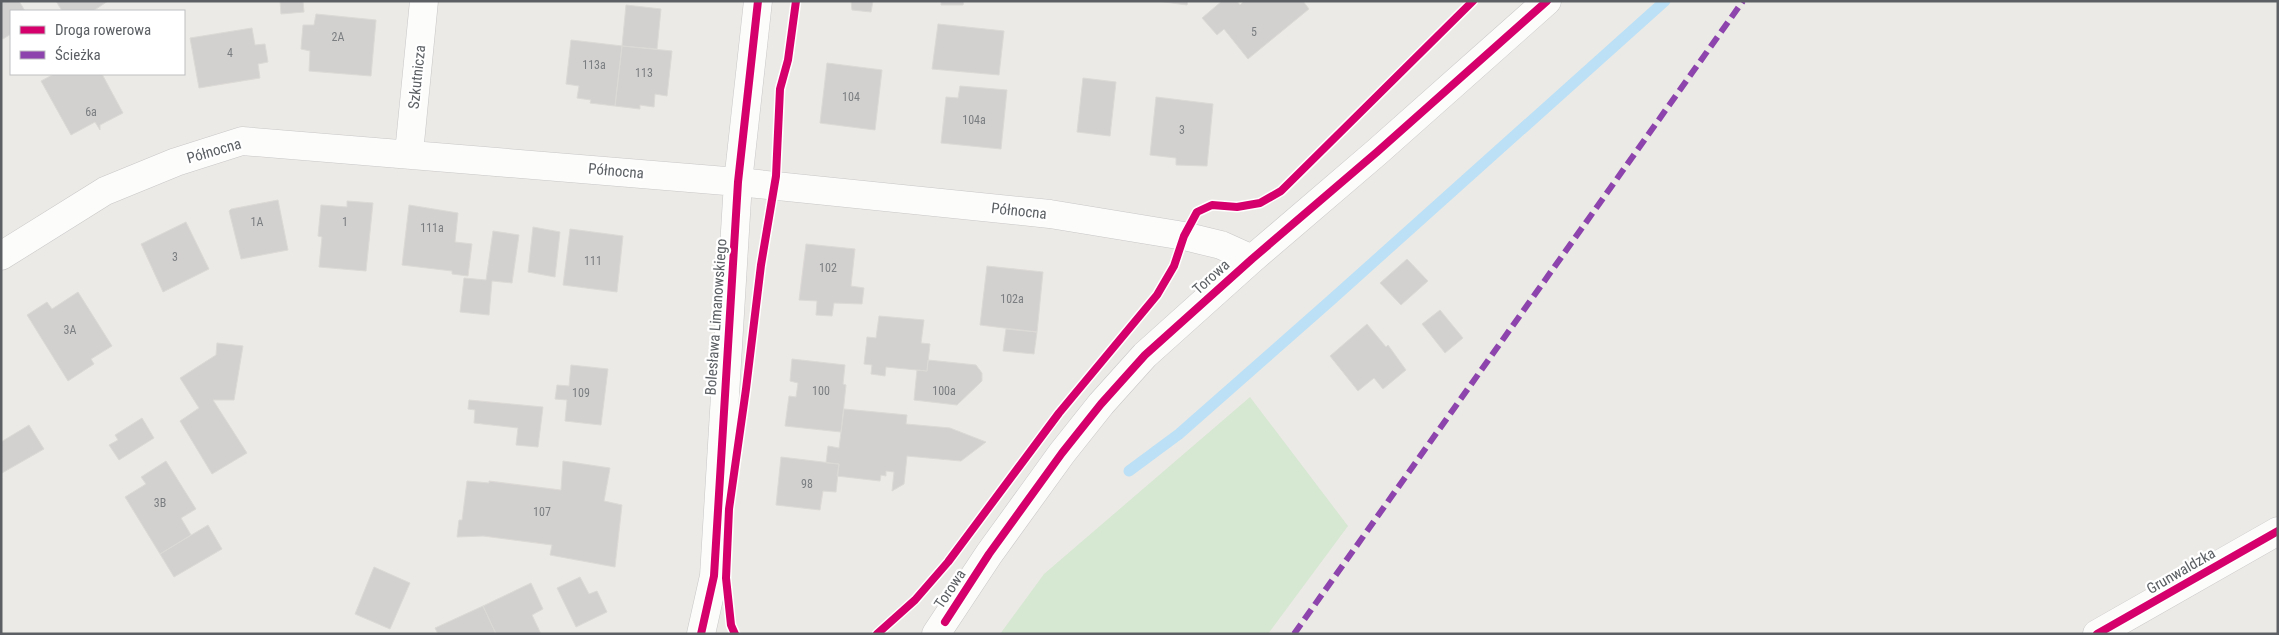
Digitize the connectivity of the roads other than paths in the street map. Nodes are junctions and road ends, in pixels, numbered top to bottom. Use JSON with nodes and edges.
{"nodes":[{"id":1,"x":424,"y":1,"type":"edge"},
{"id":2,"x":758,"y":1,"type":"edge"},
{"id":3,"x":1545,"y":2,"type":"edge"},
{"id":4,"x":409,"y":153,"type":"junction"},
{"id":5,"x":738,"y":182,"type":"junction"},
{"id":6,"x":1,"y":256,"type":"edge"},
{"id":7,"x":1252,"y":259,"type":"junction"},
{"id":8,"x":2278,"y":531,"type":"edge"},
{"id":9,"x":714,"y":576,"type":"junction"},
{"id":10,"x":935,"y":630,"type":"edge"},
{"id":11,"x":701,"y":634,"type":"edge"},
{"id":12,"x":722,"y":634,"type":"edge"},
{"id":13,"x":2097,"y":634,"type":"edge"}],
"edges":[{"from":1,"to":4,"type":"street","name":"Szkutnicza"},
{"from":2,"to":5,"type":"street","name":"Bolesława Limanowskiego"},
{"from":3,"to":7,"type":"street","name":"Torowa"},
{"from":4,"to":5,"type":"street","name":"Północna"},
{"from":4,"to":6,"type":"street","name":"Północna"},
{"from":5,"to":7,"type":"street","name":"Północna"},
{"from":5,"to":9,"type":"street","name":"Bolesława Limanowskiego"},
{"from":7,"to":10,"type":"street","name":"Torowa"},
{"from":8,"to":13,"type":"street","name":"Grunwaldzka"},
{"from":9,"to":11,"type":"street","name":"Bolesława Limanowskiego"},
{"from":9,"to":12,"type":"street","name":"Bolesława Limanowskiego"}]}
